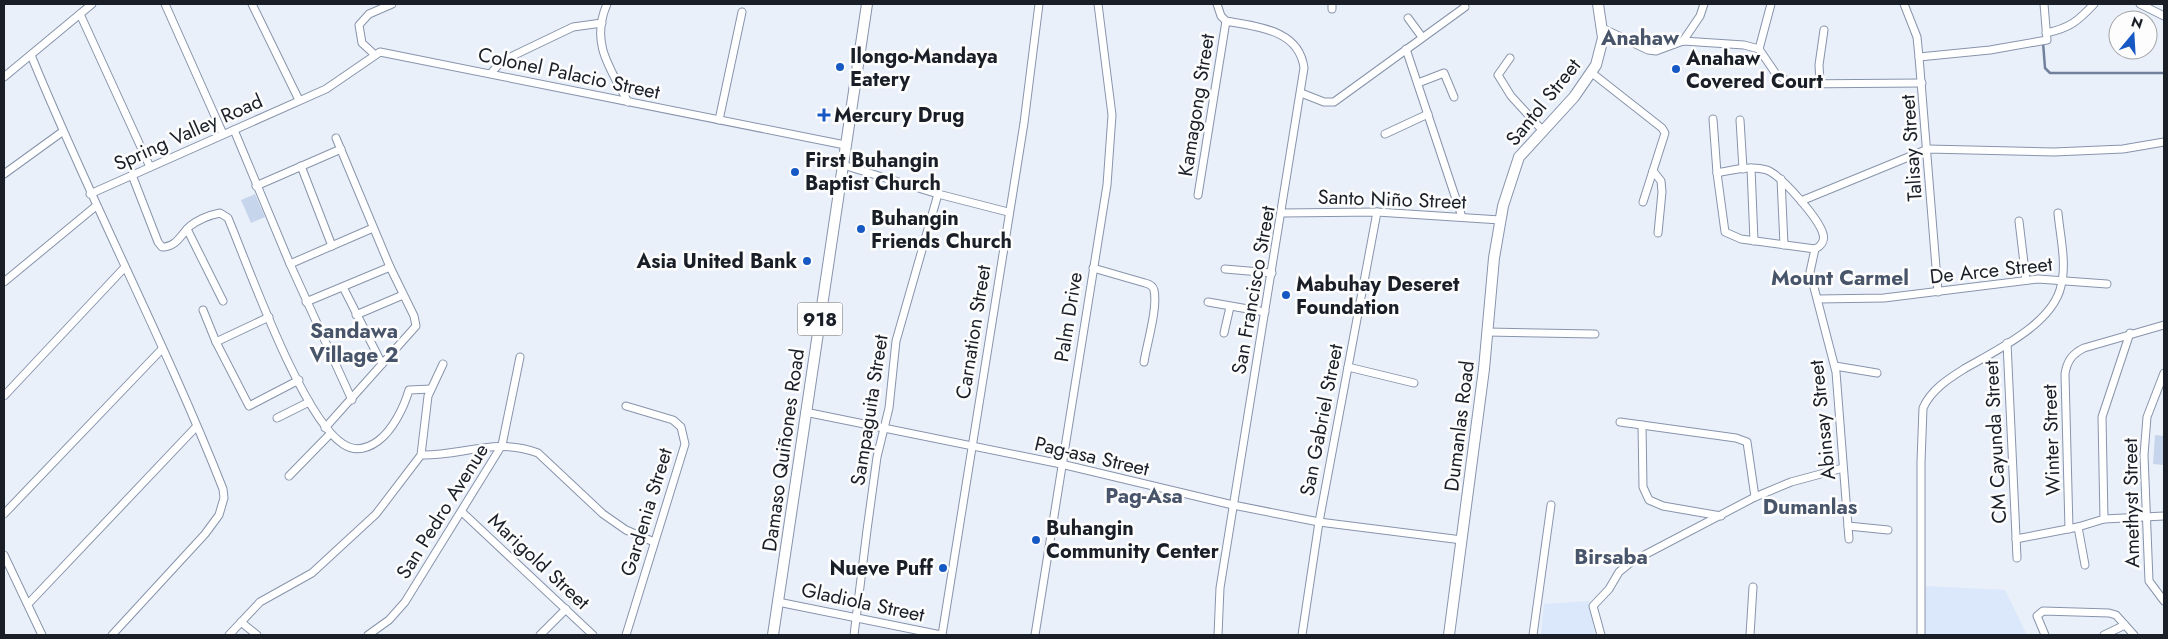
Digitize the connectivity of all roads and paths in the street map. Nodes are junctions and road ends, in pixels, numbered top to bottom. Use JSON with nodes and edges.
{"nodes":[{"id":1,"x":92,"y":4,"type":"edge"},
{"id":2,"x":165,"y":4,"type":"edge"},
{"id":3,"x":252,"y":4,"type":"edge"},
{"id":4,"x":392,"y":4,"type":"edge"},
{"id":5,"x":607,"y":4,"type":"edge"},
{"id":6,"x":867,"y":4,"type":"edge"},
{"id":7,"x":1038,"y":4,"type":"edge"},
{"id":8,"x":1098,"y":4,"type":"edge"},
{"id":9,"x":1217,"y":4,"type":"edge"},
{"id":10,"x":1598,"y":4,"type":"edge"},
{"id":11,"x":1704,"y":4,"type":"edge"},
{"id":12,"x":1771,"y":4,"type":"edge"},
{"id":13,"x":1904,"y":4,"type":"edge"},
{"id":14,"x":2044,"y":4,"type":"edge"},
{"id":15,"x":2094,"y":4,"type":"edge"},
{"id":16,"x":2140,"y":4,"type":"edge"},
{"id":17,"x":1465,"y":7,"type":"dead end"},
{"id":18,"x":742,"y":12,"type":"dead end"},
{"id":19,"x":80,"y":14,"type":"junction"},
{"id":20,"x":2164,"y":16,"type":"edge"},
{"id":21,"x":1408,"y":18,"type":"dead end"},
{"id":22,"x":1226,"y":21,"type":"junction"},
{"id":23,"x":602,"y":23,"type":"junction"},
{"id":24,"x":1602,"y":28,"type":"junction"},
{"id":25,"x":1824,"y":30,"type":"dead end"},
{"id":26,"x":2047,"y":36,"type":"junction"},
{"id":27,"x":1422,"y":37,"type":"junction"},
{"id":28,"x":1683,"y":41,"type":"junction"},
{"id":29,"x":1406,"y":49,"type":"junction"},
{"id":30,"x":1759,"y":49,"type":"junction"},
{"id":31,"x":374,"y":54,"type":"junction"},
{"id":32,"x":31,"y":55,"type":"junction"},
{"id":33,"x":1919,"y":57,"type":"junction"},
{"id":34,"x":1510,"y":58,"type":"dead end"},
{"id":35,"x":1592,"y":73,"type":"junction"},
{"id":36,"x":491,"y":74,"type":"junction"},
{"id":37,"x":4,"y":77,"type":"edge"},
{"id":38,"x":1418,"y":83,"type":"junction"},
{"id":39,"x":1922,"y":83,"type":"junction"},
{"id":40,"x":1820,"y":84,"type":"junction"},
{"id":41,"x":1301,"y":93,"type":"junction"},
{"id":42,"x":1454,"y":97,"type":"dead end"},
{"id":43,"x":299,"y":100,"type":"junction"},
{"id":44,"x":628,"y":102,"type":"junction"},
{"id":45,"x":1428,"y":114,"type":"junction"},
{"id":46,"x":1713,"y":119,"type":"dead end"},
{"id":47,"x":720,"y":120,"type":"junction"},
{"id":48,"x":1740,"y":120,"type":"dead end"},
{"id":49,"x":234,"y":130,"type":"junction"},
{"id":50,"x":1543,"y":131,"type":"junction"},
{"id":51,"x":62,"y":132,"type":"junction"},
{"id":52,"x":223,"y":134,"type":"junction"},
{"id":53,"x":1385,"y":134,"type":"dead end"},
{"id":54,"x":336,"y":138,"type":"dead end"},
{"id":55,"x":2164,"y":142,"type":"edge"},
{"id":56,"x":846,"y":145,"type":"junction"},
{"id":57,"x":341,"y":149,"type":"junction"},
{"id":58,"x":1928,"y":149,"type":"junction"},
{"id":59,"x":843,"y":165,"type":"junction"},
{"id":60,"x":301,"y":166,"type":"junction"},
{"id":61,"x":150,"y":167,"type":"junction"},
{"id":62,"x":1747,"y":168,"type":"junction"},
{"id":63,"x":1653,"y":171,"type":"junction"},
{"id":64,"x":1717,"y":173,"type":"junction"},
{"id":65,"x":4,"y":174,"type":"edge"},
{"id":66,"x":132,"y":175,"type":"junction"},
{"id":67,"x":1781,"y":179,"type":"junction"},
{"id":68,"x":256,"y":186,"type":"junction"},
{"id":69,"x":90,"y":194,"type":"junction"},
{"id":70,"x":938,"y":194,"type":"junction"},
{"id":71,"x":1198,"y":195,"type":"dead end"},
{"id":72,"x":1801,"y":200,"type":"junction"},
{"id":73,"x":1643,"y":202,"type":"dead end"},
{"id":74,"x":96,"y":206,"type":"junction"},
{"id":75,"x":1008,"y":212,"type":"junction"},
{"id":76,"x":1377,"y":212,"type":"junction"},
{"id":77,"x":1282,"y":213,"type":"junction"},
{"id":78,"x":2058,"y":213,"type":"dead end"},
{"id":79,"x":1462,"y":217,"type":"junction"},
{"id":80,"x":1500,"y":220,"type":"junction"},
{"id":81,"x":2019,"y":221,"type":"dead end"},
{"id":82,"x":373,"y":228,"type":"junction"},
{"id":83,"x":187,"y":229,"type":"junction"},
{"id":84,"x":1658,"y":233,"type":"dead end"},
{"id":85,"x":1754,"y":241,"type":"junction"},
{"id":86,"x":1784,"y":245,"type":"junction"},
{"id":87,"x":332,"y":246,"type":"junction"},
{"id":88,"x":1815,"y":249,"type":"junction"},
{"id":89,"x":290,"y":264,"type":"junction"},
{"id":90,"x":125,"y":267,"type":"junction"},
{"id":91,"x":390,"y":267,"type":"junction"},
{"id":92,"x":1093,"y":268,"type":"junction"},
{"id":93,"x":1226,"y":269,"type":"dead end"},
{"id":94,"x":1272,"y":273,"type":"junction"},
{"id":95,"x":2062,"y":279,"type":"junction"},
{"id":96,"x":2026,"y":280,"type":"junction"},
{"id":97,"x":4,"y":282,"type":"edge"},
{"id":98,"x":2107,"y":284,"type":"dead end"},
{"id":99,"x":343,"y":287,"type":"junction"},
{"id":100,"x":1938,"y":292,"type":"junction"},
{"id":101,"x":403,"y":295,"type":"junction"},
{"id":102,"x":1818,"y":299,"type":"junction"},
{"id":103,"x":223,"y":301,"type":"dead end"},
{"id":104,"x":306,"y":302,"type":"junction"},
{"id":105,"x":1208,"y":302,"type":"dead end"},
{"id":106,"x":1230,"y":307,"type":"junction"},
{"id":107,"x":203,"y":310,"type":"dead end"},
{"id":108,"x":1265,"y":312,"type":"junction"},
{"id":109,"x":356,"y":315,"type":"junction"},
{"id":110,"x":269,"y":317,"type":"junction"},
{"id":111,"x":2164,"y":325,"type":"edge"},
{"id":112,"x":1487,"y":332,"type":"junction"},
{"id":113,"x":1224,"y":333,"type":"dead end"},
{"id":114,"x":2130,"y":333,"type":"junction"},
{"id":115,"x":1595,"y":334,"type":"dead end"},
{"id":116,"x":216,"y":342,"type":"junction"},
{"id":117,"x":2007,"y":343,"type":"junction"},
{"id":118,"x":162,"y":349,"type":"junction"},
{"id":119,"x":520,"y":357,"type":"dead end"},
{"id":120,"x":1144,"y":362,"type":"dead end"},
{"id":121,"x":382,"y":364,"type":"junction"},
{"id":122,"x":443,"y":364,"type":"dead end"},
{"id":123,"x":1835,"y":366,"type":"junction"},
{"id":124,"x":1348,"y":367,"type":"junction"},
{"id":125,"x":1877,"y":373,"type":"dead end"},
{"id":126,"x":2164,"y":373,"type":"edge"},
{"id":127,"x":299,"y":380,"type":"junction"},
{"id":128,"x":1414,"y":383,"type":"dead end"},
{"id":129,"x":431,"y":389,"type":"junction"},
{"id":130,"x":4,"y":396,"type":"edge"},
{"id":131,"x":352,"y":400,"type":"junction"},
{"id":132,"x":310,"y":402,"type":"junction"},
{"id":133,"x":626,"y":406,"type":"dead end"},
{"id":134,"x":805,"y":412,"type":"junction"},
{"id":135,"x":277,"y":418,"type":"dead end"},
{"id":136,"x":1620,"y":422,"type":"dead end"},
{"id":137,"x":1642,"y":426,"type":"junction"},
{"id":138,"x":196,"y":427,"type":"junction"},
{"id":139,"x":884,"y":428,"type":"junction"},
{"id":140,"x":328,"y":431,"type":"junction"},
{"id":141,"x":502,"y":445,"type":"junction"},
{"id":142,"x":972,"y":447,"type":"junction"},
{"id":143,"x":420,"y":455,"type":"junction"},
{"id":144,"x":1061,"y":464,"type":"junction"},
{"id":145,"x":1843,"y":468,"type":"junction"},
{"id":146,"x":289,"y":476,"type":"dead end"},
{"id":147,"x":1755,"y":497,"type":"junction"},
{"id":148,"x":1233,"y":505,"type":"junction"},
{"id":149,"x":1551,"y":505,"type":"dead end"},
{"id":150,"x":462,"y":512,"type":"junction"},
{"id":151,"x":4,"y":514,"type":"edge"},
{"id":152,"x":1722,"y":516,"type":"junction"},
{"id":153,"x":2147,"y":516,"type":"junction"},
{"id":154,"x":2164,"y":516,"type":"edge"},
{"id":155,"x":2104,"y":519,"type":"junction"},
{"id":156,"x":1319,"y":522,"type":"junction"},
{"id":157,"x":1848,"y":526,"type":"junction"},
{"id":158,"x":2078,"y":527,"type":"junction"},
{"id":159,"x":2069,"y":529,"type":"junction"},
{"id":160,"x":1888,"y":530,"type":"dead end"},
{"id":161,"x":1850,"y":539,"type":"dead end"},
{"id":162,"x":2016,"y":539,"type":"junction"},
{"id":163,"x":1462,"y":540,"type":"junction"},
{"id":164,"x":654,"y":542,"type":"junction"},
{"id":165,"x":4,"y":555,"type":"edge"},
{"id":166,"x":2017,"y":558,"type":"dead end"},
{"id":167,"x":2084,"y":565,"type":"dead end"},
{"id":168,"x":1752,"y":587,"type":"dead end"},
{"id":169,"x":2164,"y":601,"type":"edge"},
{"id":170,"x":778,"y":602,"type":"junction"},
{"id":171,"x":28,"y":603,"type":"junction"},
{"id":172,"x":566,"y":609,"type":"junction"},
{"id":173,"x":857,"y":616,"type":"junction"},
{"id":174,"x":241,"y":622,"type":"junction"},
{"id":175,"x":2125,"y":625,"type":"junction"},
{"id":176,"x":42,"y":635,"type":"edge"},
{"id":177,"x":112,"y":635,"type":"edge"},
{"id":178,"x":229,"y":635,"type":"edge"},
{"id":179,"x":257,"y":635,"type":"edge"},
{"id":180,"x":368,"y":635,"type":"edge"},
{"id":181,"x":540,"y":635,"type":"edge"},
{"id":182,"x":593,"y":635,"type":"edge"},
{"id":183,"x":626,"y":635,"type":"edge"},
{"id":184,"x":773,"y":635,"type":"edge"},
{"id":185,"x":854,"y":635,"type":"edge"},
{"id":186,"x":941,"y":635,"type":"edge"},
{"id":187,"x":1035,"y":635,"type":"edge"},
{"id":188,"x":1218,"y":635,"type":"edge"},
{"id":189,"x":1302,"y":635,"type":"edge"},
{"id":190,"x":1449,"y":635,"type":"edge"},
{"id":191,"x":1533,"y":635,"type":"edge"},
{"id":192,"x":1601,"y":635,"type":"edge"},
{"id":193,"x":1750,"y":635,"type":"edge"},
{"id":194,"x":1921,"y":635,"type":"edge"},
{"id":195,"x":2045,"y":635,"type":"edge"},
{"id":196,"x":2104,"y":635,"type":"edge"},
{"id":197,"x":2134,"y":635,"type":"edge"}],
"edges":[{"from":1,"to":19,"type":"street"},
{"from":2,"to":52,"type":"street"},
{"from":3,"to":43,"type":"street"},
{"from":4,"to":31,"type":"street"},
{"from":5,"to":23,"type":"street"},
{"from":6,"to":56,"type":"main road","name":"Damaso Quiñones Road","number":"918"},
{"from":7,"to":75,"type":"street","name":"Carnation Street"},
{"from":8,"to":92,"type":"street","name":"Palm Drive"},
{"from":9,"to":22,"type":"street"},
{"from":10,"to":24,"type":"main road","name":"Santol Street"},
{"from":11,"to":28,"type":"street"},
{"from":12,"to":30,"type":"street"},
{"from":13,"to":33,"type":"street","name":"Talisay Street"},
{"from":14,"to":26,"type":"street"},
{"from":15,"to":26,"type":"street"},
{"from":16,"to":20,"type":"street"},
{"from":17,"to":27,"type":"street"},
{"from":18,"to":47,"type":"street"},
{"from":19,"to":32,"type":"street"},
{"from":19,"to":61,"type":"street"},
{"from":21,"to":27,"type":"street"},
{"from":22,"to":41,"type":"street","name":"San Francisco Street"},
{"from":22,"to":71,"type":"street","name":"Kamagong Street"},
{"from":23,"to":36,"type":"street"},
{"from":23,"to":44,"type":"street"},
{"from":24,"to":28,"type":"street"},
{"from":24,"to":35,"type":"main road","name":"Santol Street"},
{"from":25,"to":40,"type":"street"},
{"from":26,"to":33,"type":"street"},
{"from":27,"to":29,"type":"street"},
{"from":28,"to":30,"type":"street"},
{"from":29,"to":38,"type":"street"},
{"from":29,"to":41,"type":"street"},
{"from":30,"to":40,"type":"street"},
{"from":31,"to":36,"type":"street","name":"Colonel Palacio Street"},
{"from":31,"to":43,"type":"street"},
{"from":32,"to":37,"type":"street"},
{"from":32,"to":51,"type":"street"},
{"from":33,"to":39,"type":"street","name":"Talisay Street"},
{"from":34,"to":50,"type":"street"},
{"from":35,"to":50,"type":"main road","name":"Santol Street"},
{"from":35,"to":63,"type":"street"},
{"from":36,"to":44,"type":"street","name":"Colonel Palacio Street"},
{"from":38,"to":42,"type":"street"},
{"from":38,"to":45,"type":"street"},
{"from":39,"to":40,"type":"street"},
{"from":39,"to":58,"type":"street","name":"Talisay Street"},
{"from":41,"to":77,"type":"street","name":"San Francisco Street"},
{"from":43,"to":49,"type":"street","name":"Spring Valley Road"},
{"from":44,"to":47,"type":"street","name":"Colonel Palacio Street"},
{"from":45,"to":53,"type":"street"},
{"from":45,"to":79,"type":"street"},
{"from":46,"to":64,"type":"street"},
{"from":47,"to":56,"type":"street","name":"Colonel Palacio Street"},
{"from":48,"to":62,"type":"street"},
{"from":49,"to":52,"type":"street","name":"Spring Valley Road"},
{"from":49,"to":68,"type":"street"},
{"from":50,"to":80,"type":"main road","name":"Santol Street"},
{"from":51,"to":65,"type":"street"},
{"from":51,"to":69,"type":"street"},
{"from":52,"to":61,"type":"street","name":"Spring Valley Road"},
{"from":54,"to":57,"type":"street"},
{"from":55,"to":58,"type":"street"},
{"from":56,"to":59,"type":"main road","name":"Damaso Quiñones Road","number":"918"},
{"from":57,"to":60,"type":"street"},
{"from":57,"to":82,"type":"street"},
{"from":58,"to":72,"type":"street"},
{"from":58,"to":100,"type":"street","name":"Talisay Street"},
{"from":59,"to":70,"type":"street"},
{"from":59,"to":134,"type":"main road","name":"Damaso Quiñones Road","number":"918"},
{"from":60,"to":68,"type":"street"},
{"from":60,"to":87,"type":"street"},
{"from":61,"to":66,"type":"street","name":"Spring Valley Road"},
{"from":62,"to":64,"type":"street"},
{"from":62,"to":67,"type":"street"},
{"from":62,"to":85,"type":"street"},
{"from":63,"to":73,"type":"street"},
{"from":63,"to":84,"type":"street"},
{"from":64,"to":85,"type":"street"},
{"from":66,"to":69,"type":"street","name":"Spring Valley Road"},
{"from":66,"to":83,"type":"street"},
{"from":67,"to":72,"type":"street"},
{"from":67,"to":86,"type":"street"},
{"from":68,"to":89,"type":"street"},
{"from":69,"to":74,"type":"street"},
{"from":70,"to":75,"type":"street"},
{"from":70,"to":139,"type":"street","name":"Sampaguita Street"},
{"from":72,"to":88,"type":"street","name":"Abinsay Street"},
{"from":74,"to":90,"type":"street"},
{"from":74,"to":97,"type":"street"},
{"from":75,"to":142,"type":"street","name":"Carnation Street"},
{"from":76,"to":77,"type":"street","name":"Santo Niño Street"},
{"from":76,"to":79,"type":"street","name":"Santo Niño Street"},
{"from":76,"to":124,"type":"street","name":"San Gabriel Street"},
{"from":77,"to":94,"type":"street","name":"San Francisco Street"},
{"from":78,"to":95,"type":"street"},
{"from":79,"to":80,"type":"street","name":"Santo Niño Street"},
{"from":80,"to":112,"type":"main road","name":"Dumanlas Road"},
{"from":81,"to":96,"type":"street"},
{"from":82,"to":87,"type":"street"},
{"from":82,"to":91,"type":"street"},
{"from":83,"to":103,"type":"street"},
{"from":83,"to":110,"type":"street"},
{"from":85,"to":86,"type":"street"},
{"from":86,"to":88,"type":"street"},
{"from":87,"to":89,"type":"street"},
{"from":88,"to":102,"type":"street","name":"Abinsay Street"},
{"from":89,"to":104,"type":"street"},
{"from":90,"to":118,"type":"street"},
{"from":90,"to":130,"type":"street"},
{"from":91,"to":99,"type":"street"},
{"from":91,"to":101,"type":"street"},
{"from":92,"to":120,"type":"street"},
{"from":92,"to":144,"type":"street","name":"Palm Drive"},
{"from":93,"to":94,"type":"street"},
{"from":94,"to":108,"type":"street","name":"San Francisco Street"},
{"from":95,"to":96,"type":"street","name":"De Arce Street"},
{"from":95,"to":98,"type":"street","name":"De Arce Street"},
{"from":95,"to":117,"type":"street"},
{"from":96,"to":100,"type":"street","name":"De Arce Street"},
{"from":99,"to":104,"type":"street"},
{"from":99,"to":109,"type":"street"},
{"from":100,"to":102,"type":"street","name":"De Arce Street"},
{"from":101,"to":109,"type":"street"},
{"from":101,"to":121,"type":"street"},
{"from":102,"to":123,"type":"street","name":"Abinsay Street"},
{"from":104,"to":131,"type":"street"},
{"from":105,"to":106,"type":"street"},
{"from":106,"to":108,"type":"street"},
{"from":106,"to":113,"type":"street"},
{"from":107,"to":116,"type":"street"},
{"from":108,"to":148,"type":"street","name":"San Francisco Street"},
{"from":109,"to":121,"type":"street"},
{"from":110,"to":116,"type":"street"},
{"from":110,"to":127,"type":"street"},
{"from":111,"to":114,"type":"street"},
{"from":112,"to":115,"type":"street"},
{"from":112,"to":163,"type":"main road","name":"Dumanlas Road"},
{"from":114,"to":155,"type":"street"},
{"from":114,"to":159,"type":"street","name":"Winter Street"},
{"from":116,"to":127,"type":"street"},
{"from":117,"to":162,"type":"street","name":"CM Cayunda Street"},
{"from":117,"to":194,"type":"street"},
{"from":118,"to":138,"type":"street"},
{"from":118,"to":151,"type":"street"},
{"from":119,"to":141,"type":"street","name":"San Pedro Avenue"},
{"from":121,"to":131,"type":"street"},
{"from":122,"to":129,"type":"street"},
{"from":123,"to":125,"type":"street"},
{"from":123,"to":145,"type":"street","name":"Abinsay Street"},
{"from":124,"to":128,"type":"street"},
{"from":124,"to":156,"type":"street","name":"San Gabriel Street"},
{"from":126,"to":153,"type":"street","name":"Amethyst Street"},
{"from":127,"to":132,"type":"street"},
{"from":129,"to":140,"type":"street"},
{"from":129,"to":143,"type":"street"},
{"from":131,"to":140,"type":"street"},
{"from":132,"to":135,"type":"street"},
{"from":132,"to":140,"type":"street"},
{"from":133,"to":164,"type":"street","name":"Gardenia Street"},
{"from":134,"to":139,"type":"street","name":"Pag-asa Street"},
{"from":134,"to":170,"type":"main road","name":"Damaso Quiñones Road","number":"918"},
{"from":136,"to":137,"type":"street"},
{"from":137,"to":147,"type":"street"},
{"from":137,"to":152,"type":"street"},
{"from":138,"to":171,"type":"street"},
{"from":138,"to":177,"type":"street"},
{"from":139,"to":142,"type":"street","name":"Pag-asa Street"},
{"from":139,"to":173,"type":"street","name":"Sampaguita Street"},
{"from":140,"to":146,"type":"street"},
{"from":141,"to":143,"type":"street"},
{"from":141,"to":150,"type":"street","name":"San Pedro Avenue"},
{"from":141,"to":164,"type":"street"},
{"from":142,"to":144,"type":"street","name":"Pag-asa Street"},
{"from":142,"to":186,"type":"street","name":"Carnation Street"},
{"from":143,"to":174,"type":"street"},
{"from":144,"to":148,"type":"street","name":"Pag-asa Street"},
{"from":144,"to":187,"type":"street","name":"Palm Drive"},
{"from":145,"to":147,"type":"street"},
{"from":145,"to":157,"type":"street","name":"Abinsay Street"},
{"from":147,"to":152,"type":"street"},
{"from":148,"to":156,"type":"street","name":"Pag-asa Street"},
{"from":148,"to":188,"type":"street","name":"San Francisco Street"},
{"from":149,"to":191,"type":"street"},
{"from":150,"to":172,"type":"street","name":"Marigold Street"},
{"from":150,"to":180,"type":"street","name":"San Pedro Avenue"},
{"from":152,"to":192,"type":"street"},
{"from":153,"to":154,"type":"street"},
{"from":153,"to":155,"type":"street"},
{"from":153,"to":169,"type":"street","name":"Amethyst Street"},
{"from":155,"to":158,"type":"street"},
{"from":156,"to":163,"type":"street","name":"Pag-asa Street"},
{"from":156,"to":189,"type":"street","name":"San Gabriel Street"},
{"from":157,"to":160,"type":"street"},
{"from":157,"to":161,"type":"street","name":"Abinsay Street"},
{"from":158,"to":159,"type":"street"},
{"from":158,"to":167,"type":"street"},
{"from":159,"to":162,"type":"street"},
{"from":162,"to":166,"type":"street","name":"CM Cayunda Street"},
{"from":163,"to":190,"type":"main road","name":"Dumanlas Road"},
{"from":164,"to":183,"type":"street","name":"Gardenia Street"},
{"from":165,"to":171,"type":"street"},
{"from":168,"to":193,"type":"street"},
{"from":170,"to":173,"type":"street","name":"Gladiola Street"},
{"from":170,"to":184,"type":"main road","name":"Damaso Quiñones Road","number":"918"},
{"from":171,"to":176,"type":"street"},
{"from":172,"to":181,"type":"street"},
{"from":172,"to":182,"type":"street","name":"Marigold Street"},
{"from":173,"to":185,"type":"street","name":"Sampaguita Street"},
{"from":173,"to":186,"type":"street","name":"Gladiola Street"},
{"from":174,"to":178,"type":"street"},
{"from":174,"to":179,"type":"street"},
{"from":175,"to":195,"type":"street"},
{"from":175,"to":196,"type":"street"},
{"from":175,"to":197,"type":"street"}]}
